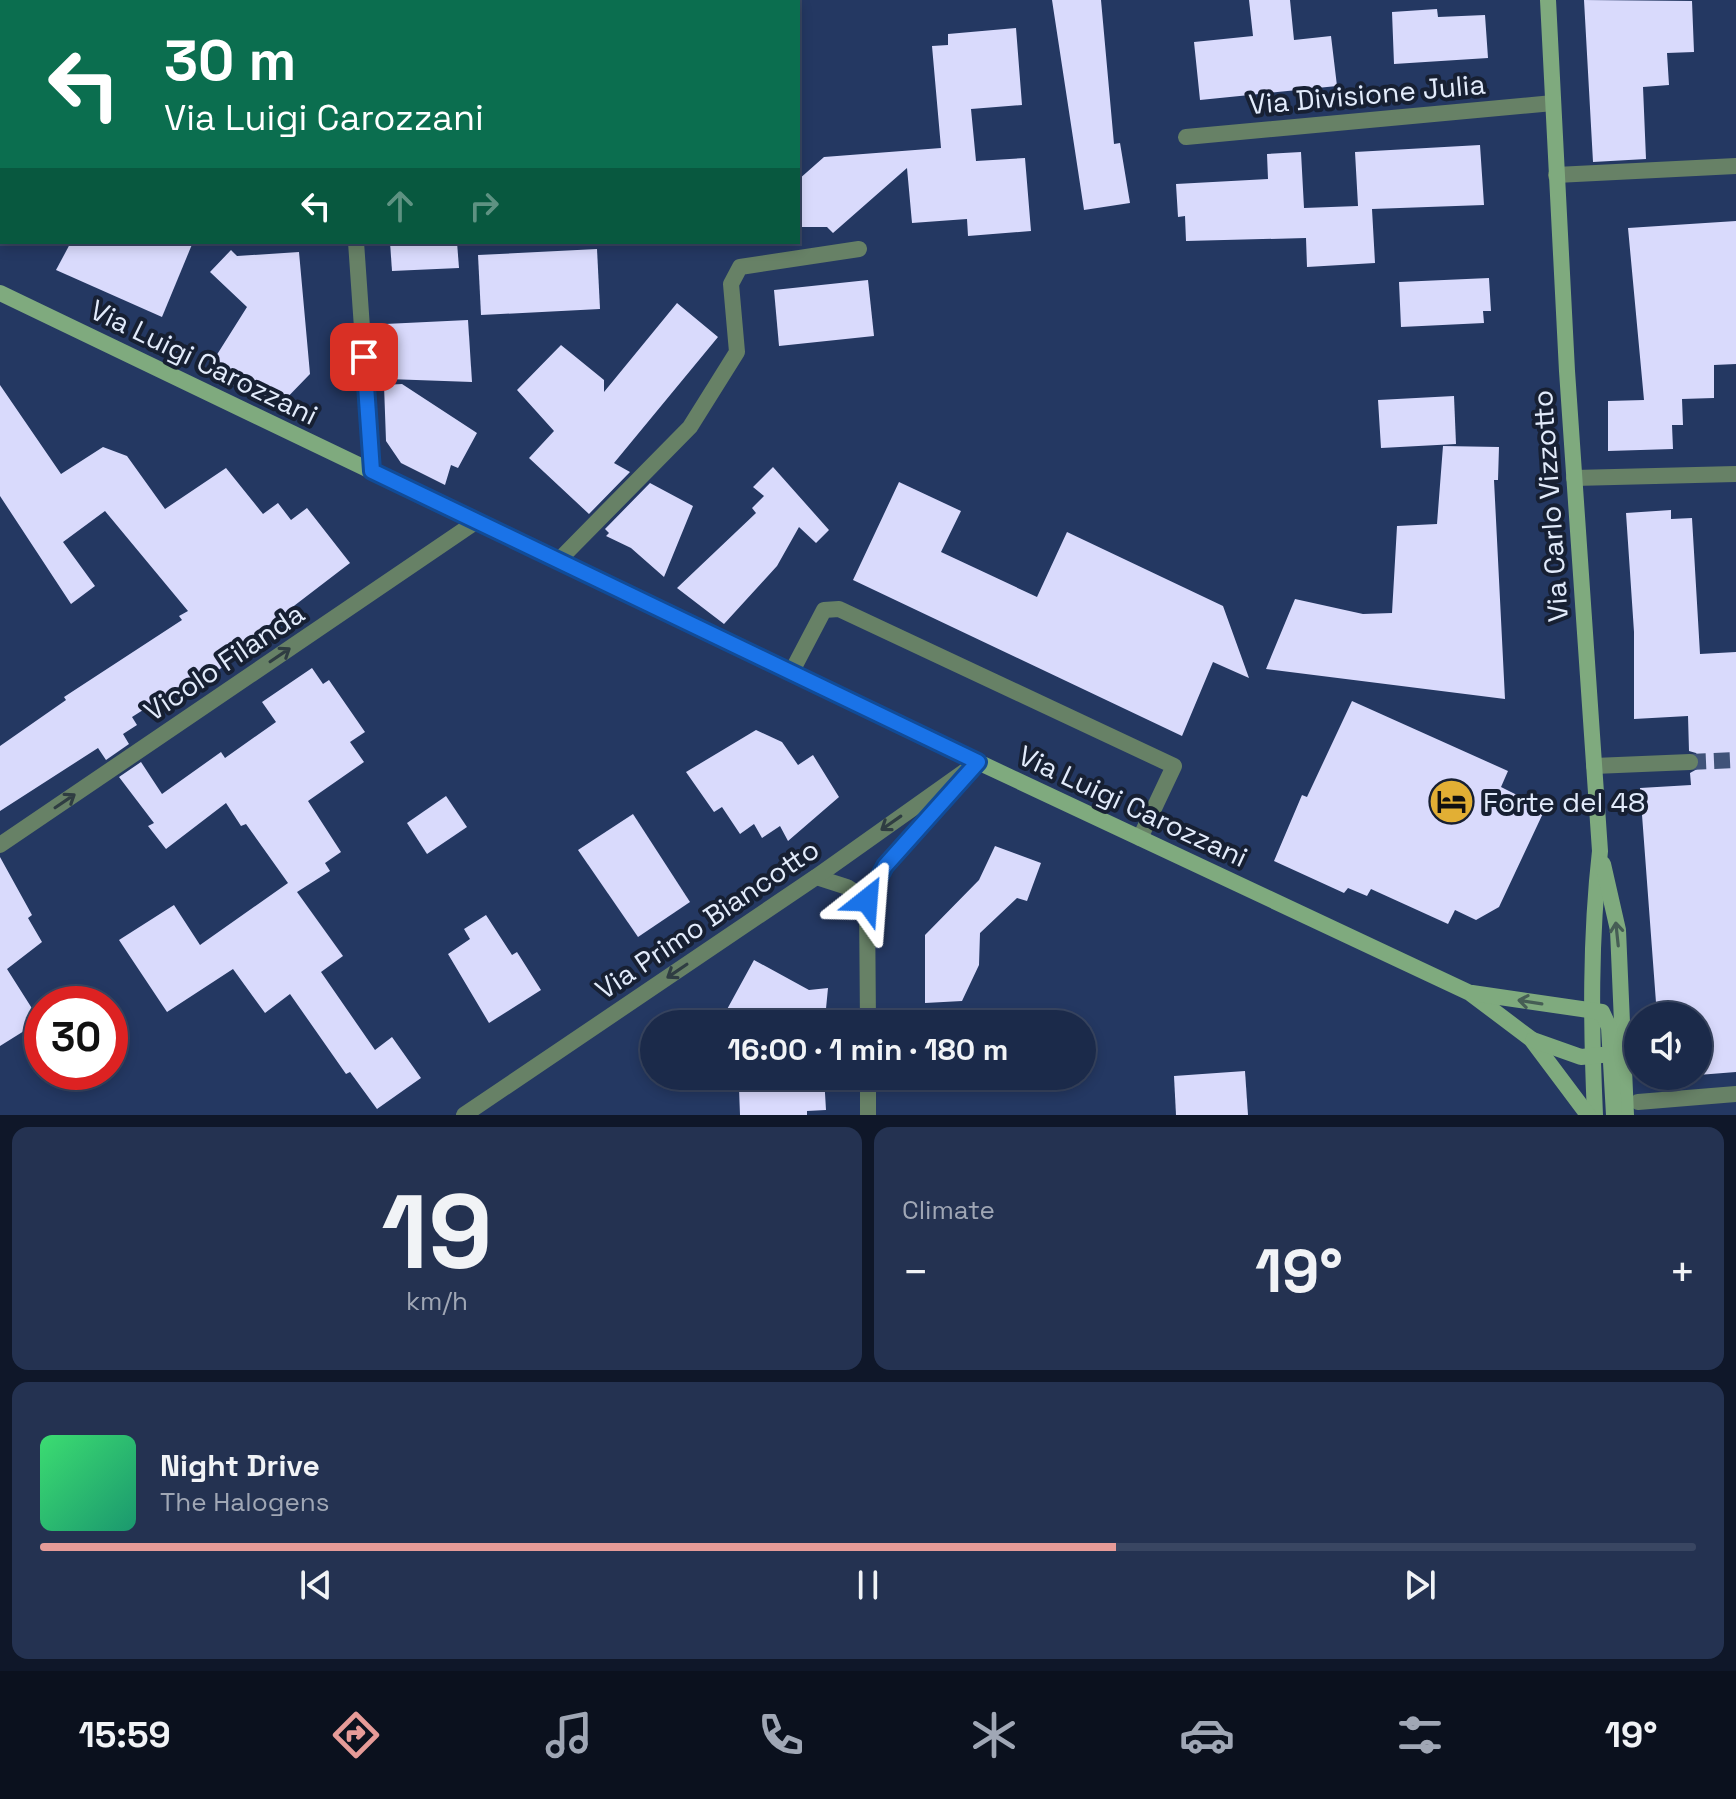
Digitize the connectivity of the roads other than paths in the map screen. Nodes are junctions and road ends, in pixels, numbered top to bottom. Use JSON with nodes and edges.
{"nodes":[{"id":1,"x":1548,"y":0,"type":"edge"},
{"id":2,"x":1553,"y":103,"type":"junction"},
{"id":3,"x":1186,"y":137,"type":"dead end"},
{"id":4,"x":1736,"y":166,"type":"edge"},
{"id":5,"x":1556,"y":175,"type":"junction"},
{"id":6,"x":356,"y":244,"type":"edge"},
{"id":7,"x":859,"y":249,"type":"dead end"},
{"id":8,"x":0,"y":293,"type":"edge"},
{"id":9,"x":372,"y":471,"type":"junction"},
{"id":10,"x":1736,"y":474,"type":"edge"},
{"id":11,"x":1574,"y":478,"type":"junction"},
{"id":12,"x":477,"y":521,"type":"junction"},
{"id":13,"x":559,"y":560,"type":"junction"},
{"id":14,"x":792,"y":671,"type":"junction"},
{"id":15,"x":978,"y":762,"type":"junction"},
{"id":16,"x":1690,"y":762,"type":"tunnel mouth"},
{"id":17,"x":1594,"y":766,"type":"junction"},
{"id":18,"x":1140,"y":838,"type":"junction"},
{"id":19,"x":0,"y":845,"type":"edge"},
{"id":20,"x":1600,"y":851,"type":"junction"},
{"id":21,"x":816,"y":877,"type":"junction"},
{"id":22,"x":867,"y":900,"type":"junction"},
{"id":23,"x":1470,"y":993,"type":"junction"},
{"id":24,"x":1591,"y":1007,"type":"junction"},
{"id":25,"x":868,"y":1010,"type":"edge"},
{"id":26,"x":1622,"y":1012,"type":"junction"},
{"id":27,"x":1531,"y":1039,"type":"junction"},
{"id":28,"x":1610,"y":1048,"type":"junction"},
{"id":29,"x":1593,"y":1058,"type":"junction"},
{"id":30,"x":868,"y":1090,"type":"edge"},
{"id":31,"x":1736,"y":1094,"type":"edge"},
{"id":32,"x":1638,"y":1102,"type":"dead end"},
{"id":33,"x":464,"y":1115,"type":"edge"},
{"id":34,"x":868,"y":1115,"type":"edge"},
{"id":35,"x":1588,"y":1115,"type":"edge"},
{"id":36,"x":1595,"y":1115,"type":"edge"},
{"id":37,"x":1614,"y":1115,"type":"edge"},
{"id":38,"x":1626,"y":1115,"type":"edge"}],
"edges":[{"from":1,"to":2,"type":"street","name":"Via Carlo Vizzotto"},
{"from":2,"to":3,"type":"street","name":"Via Divisione Julia"},
{"from":2,"to":5,"type":"street","name":"Via Carlo Vizzotto"},
{"from":4,"to":5,"type":"street"},
{"from":5,"to":11,"type":"street","name":"Via Carlo Vizzotto"},
{"from":6,"to":9,"type":"street"},
{"from":7,"to":13,"type":"street"},
{"from":8,"to":9,"type":"street","name":"Via Luigi Carozzani"},
{"from":9,"to":12,"type":"street","name":"Via Luigi Carozzani"},
{"from":10,"to":11,"type":"street"},
{"from":11,"to":17,"type":"street","name":"Via Carlo Vizzotto"},
{"from":12,"to":13,"type":"street","name":"Via Luigi Carozzani"},
{"from":19,"to":12,"type":"street","name":"Vicolo Filanda","one_way":true},
{"from":13,"to":14,"type":"street","name":"Via Luigi Carozzani"},
{"from":14,"to":15,"type":"street","name":"Via Luigi Carozzani"},
{"from":14,"to":18,"type":"street"},
{"from":15,"to":18,"type":"street","name":"Via Luigi Carozzani"},
{"from":15,"to":21,"type":"street","name":"Via Primo Biancotto","one_way":true},
{"from":15,"to":22,"type":"street"},
{"from":16,"to":17,"type":"street"},
{"from":17,"to":20,"type":"street","name":"Via Carlo Vizzotto"},
{"from":18,"to":23,"type":"street","name":"Via Luigi Carozzani"},
{"from":20,"to":24,"type":"street","name":"Via Carlo Vizzotto"},
{"from":26,"to":20,"type":"street","one_way":true},
{"from":21,"to":22,"type":"street"},
{"from":21,"to":33,"type":"street","name":"Via Primo Biancotto","one_way":true},
{"from":22,"to":25,"type":"street"},
{"from":24,"to":23,"type":"street","name":"Via Luigi Carozzani","one_way":true},
{"from":23,"to":27,"type":"street","name":"Via Luigi Carozzani"},
{"from":24,"to":28,"type":"street"},
{"from":24,"to":29,"type":"street","name":"Via Carlo Vizzotto"},
{"from":26,"to":28,"type":"street"},
{"from":26,"to":38,"type":"street"},
{"from":27,"to":29,"type":"street","name":"Via Luigi Carozzani"},
{"from":27,"to":35,"type":"street","name":"Via Luigi Carozzani"},
{"from":28,"to":29,"type":"street"},
{"from":28,"to":37,"type":"street"},
{"from":29,"to":36,"type":"street","name":"Via Carlo Vizzotto"},
{"from":30,"to":34,"type":"street"},
{"from":31,"to":32,"type":"street"}]}
